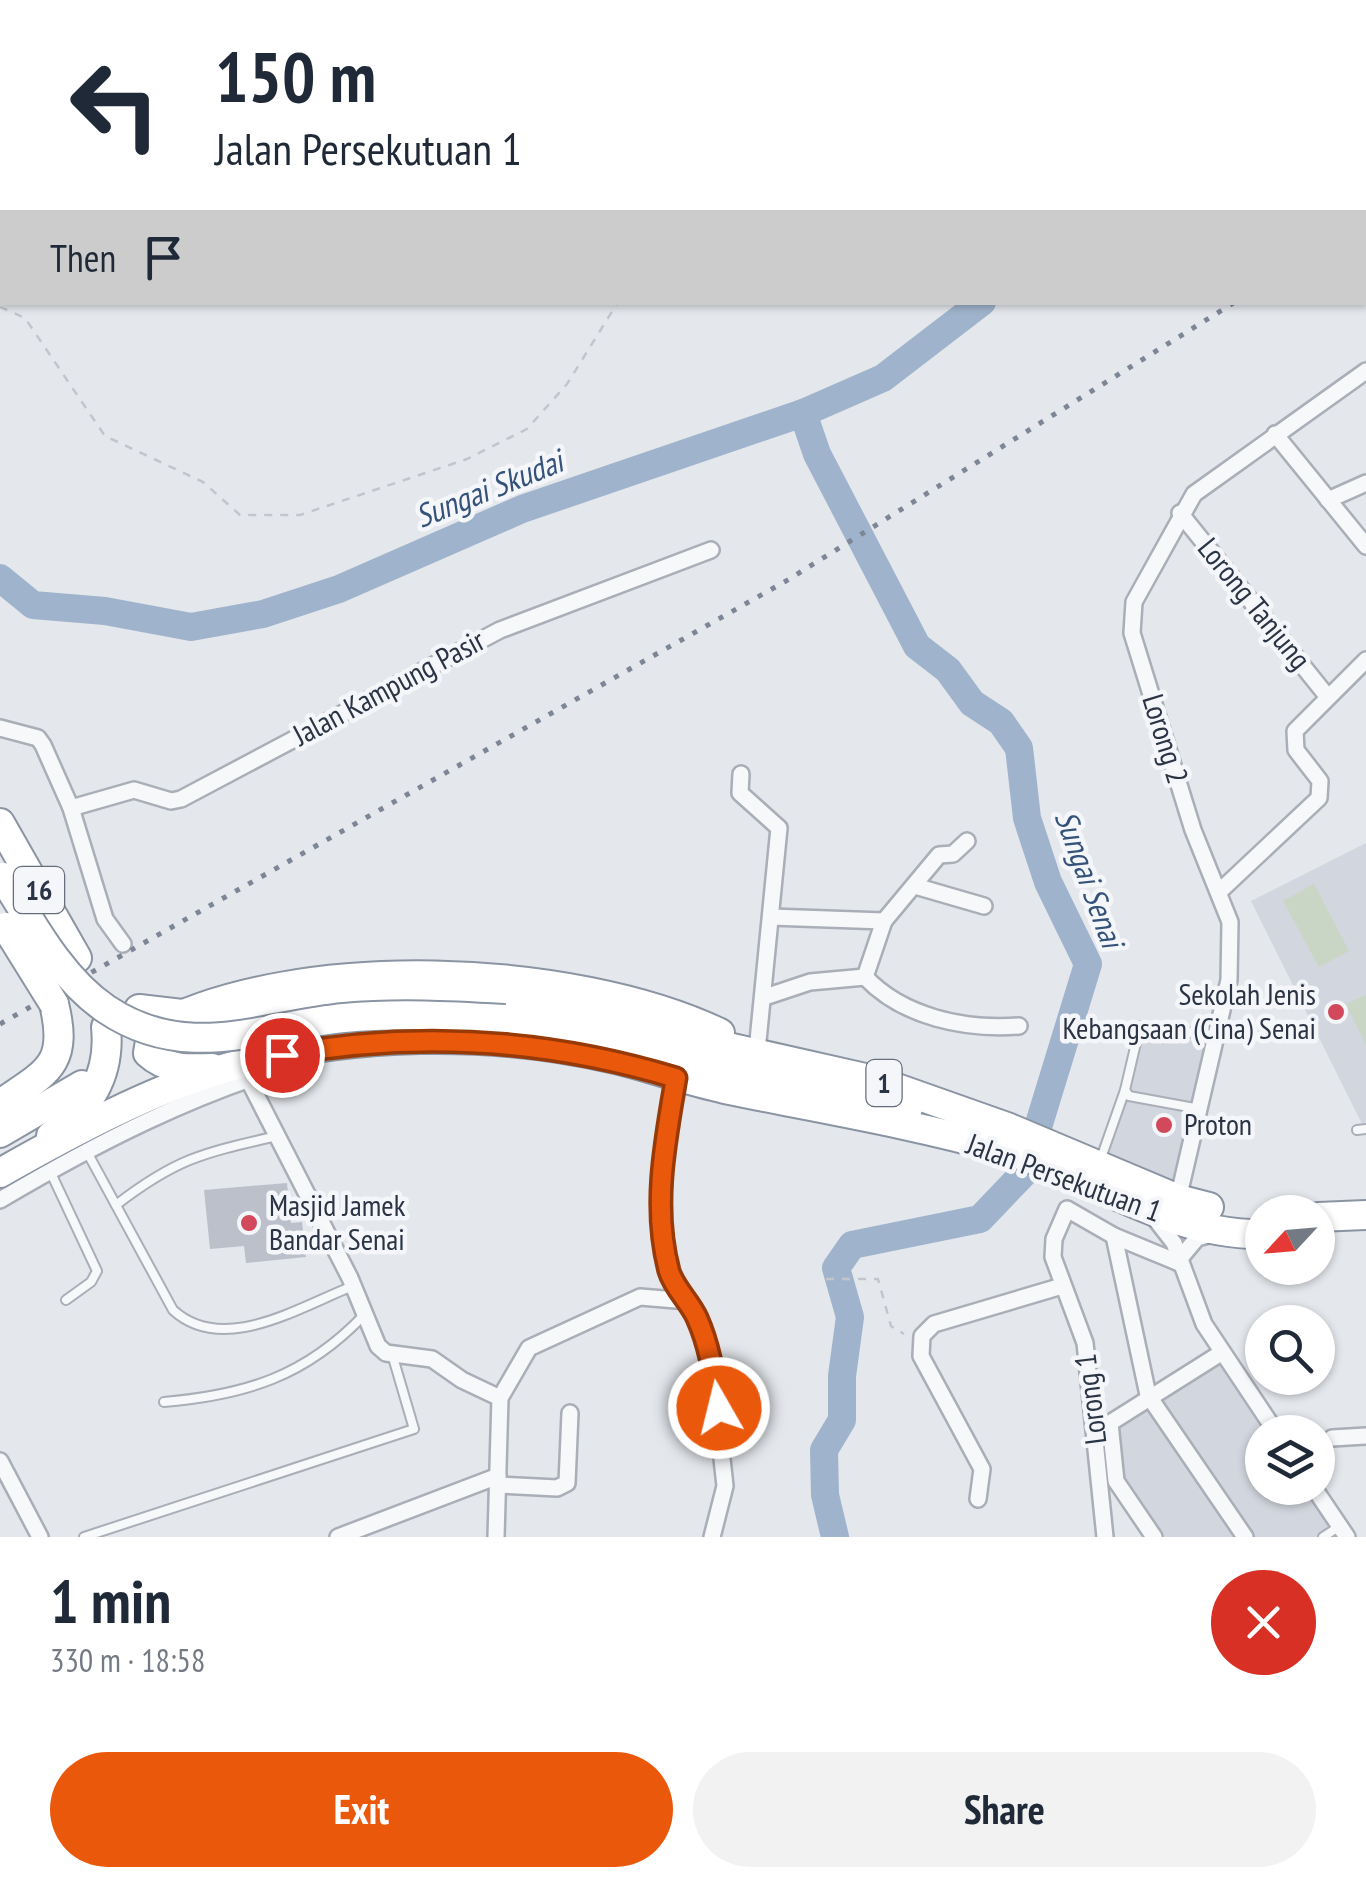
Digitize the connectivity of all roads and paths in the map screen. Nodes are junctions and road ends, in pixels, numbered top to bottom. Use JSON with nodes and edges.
{"nodes":[{"id":1,"x":616,"y":305,"type":"edge"},
{"id":2,"x":0,"y":307,"type":"edge"},
{"id":3,"x":1366,"y":371,"type":"edge"},
{"id":4,"x":1275,"y":434,"type":"junction"},
{"id":5,"x":1366,"y":484,"type":"edge"},
{"id":6,"x":1328,"y":500,"type":"junction"},
{"id":7,"x":1180,"y":513,"type":"junction"},
{"id":8,"x":1366,"y":546,"type":"edge"},
{"id":9,"x":710,"y":550,"type":"dead end"},
{"id":10,"x":1366,"y":660,"type":"edge"},
{"id":11,"x":1328,"y":696,"type":"junction"},
{"id":12,"x":0,"y":728,"type":"edge"},
{"id":13,"x":741,"y":774,"type":"dead end"},
{"id":14,"x":70,"y":808,"type":"junction"},
{"id":15,"x":0,"y":822,"type":"edge"},
{"id":16,"x":967,"y":842,"type":"dead end"},
{"id":17,"x":1,"y":875,"type":"edge"},
{"id":18,"x":916,"y":886,"type":"junction"},
{"id":19,"x":1220,"y":891,"type":"junction"},
{"id":20,"x":984,"y":906,"type":"dead end"},
{"id":21,"x":771,"y":917,"type":"junction"},
{"id":22,"x":884,"y":921,"type":"junction"},
{"id":23,"x":3,"y":922,"type":"edge"},
{"id":24,"x":123,"y":944,"type":"dead end"},
{"id":25,"x":77,"y":958,"type":"junction"},
{"id":26,"x":864,"y":976,"type":"junction"},
{"id":27,"x":764,"y":997,"type":"junction"},
{"id":28,"x":190,"y":1022,"type":"junction"},
{"id":29,"x":1019,"y":1026,"type":"dead end"},
{"id":30,"x":1218,"y":1036,"type":"junction"},
{"id":31,"x":758,"y":1051,"type":"junction"},
{"id":32,"x":236,"y":1074,"type":"junction"},
{"id":33,"x":676,"y":1078,"type":"junction"},
{"id":34,"x":82,"y":1085,"type":"dead end"},
{"id":35,"x":1125,"y":1090,"type":"junction"},
{"id":36,"x":0,"y":1104,"type":"edge"},
{"id":37,"x":1200,"y":1109,"type":"junction"},
{"id":38,"x":0,"y":1133,"type":"edge"},
{"id":39,"x":277,"y":1136,"type":"junction"},
{"id":40,"x":1004,"y":1138,"type":"junction"},
{"id":41,"x":86,"y":1150,"type":"junction"},
{"id":42,"x":1077,"y":1164,"type":"junction"},
{"id":43,"x":5,"y":1170,"type":"edge"},
{"id":44,"x":50,"y":1171,"type":"junction"},
{"id":45,"x":1178,"y":1199,"type":"junction"},
{"id":46,"x":0,"y":1200,"type":"edge"},
{"id":47,"x":116,"y":1204,"type":"junction"},
{"id":48,"x":1148,"y":1210,"type":"junction"},
{"id":49,"x":1245,"y":1214,"type":"edge"},
{"id":50,"x":1366,"y":1215,"type":"edge"},
{"id":51,"x":1335,"y":1217,"type":"edge"},
{"id":52,"x":1223,"y":1230,"type":"junction"},
{"id":53,"x":1245,"y":1232,"type":"edge"},
{"id":54,"x":1335,"y":1232,"type":"edge"},
{"id":55,"x":1366,"y":1232,"type":"edge"},
{"id":56,"x":1114,"y":1236,"type":"junction"},
{"id":57,"x":1177,"y":1262,"type":"junction"},
{"id":58,"x":826,"y":1279,"type":"dead end"},
{"id":59,"x":354,"y":1286,"type":"junction"},
{"id":60,"x":1062,"y":1286,"type":"junction"},
{"id":61,"x":66,"y":1300,"type":"dead end"},
{"id":62,"x":688,"y":1301,"type":"junction"},
{"id":63,"x":364,"y":1315,"type":"junction"},
{"id":64,"x":922,"y":1336,"type":"junction"},
{"id":65,"x":1221,"y":1353,"type":"junction"},
{"id":66,"x":392,"y":1354,"type":"junction"},
{"id":67,"x":1148,"y":1396,"type":"junction"},
{"id":68,"x":500,"y":1398,"type":"junction"},
{"id":69,"x":164,"y":1402,"type":"dead end"},
{"id":70,"x":570,"y":1413,"type":"dead end"},
{"id":71,"x":1264,"y":1415,"type":"edge"},
{"id":72,"x":1366,"y":1436,"type":"edge"},
{"id":73,"x":1335,"y":1438,"type":"edge"},
{"id":74,"x":0,"y":1461,"type":"edge"},
{"id":75,"x":498,"y":1481,"type":"junction"},
{"id":76,"x":978,"y":1499,"type":"dead end"},
{"id":77,"x":1326,"y":1505,"type":"edge"},
{"id":78,"x":1344,"y":1531,"type":"edge"},
{"id":79,"x":40,"y":1537,"type":"edge"},
{"id":80,"x":84,"y":1537,"type":"edge"},
{"id":81,"x":338,"y":1537,"type":"edge"},
{"id":82,"x":496,"y":1537,"type":"edge"},
{"id":83,"x":712,"y":1537,"type":"edge"},
{"id":84,"x":1105,"y":1537,"type":"edge"},
{"id":85,"x":1154,"y":1537,"type":"edge"},
{"id":86,"x":1245,"y":1537,"type":"edge"},
{"id":87,"x":1323,"y":1537,"type":"edge"}],
"edges":[{"from":1,"to":2,"type":"path"},
{"from":3,"to":4,"type":"street","name":"Lorong 2"},
{"from":4,"to":6,"type":"street"},
{"from":4,"to":7,"type":"street","name":"Lorong 2"},
{"from":5,"to":6,"type":"street"},
{"from":6,"to":8,"type":"street"},
{"from":7,"to":11,"type":"street","name":"Lorong Tanjung"},
{"from":7,"to":19,"type":"street","name":"Lorong 2"},
{"from":9,"to":14,"type":"street","name":"Jalan Kampung Pasir"},
{"from":10,"to":11,"type":"street"},
{"from":11,"to":19,"type":"street"},
{"from":12,"to":14,"type":"street"},
{"from":13,"to":21,"type":"street"},
{"from":14,"to":24,"type":"street"},
{"from":15,"to":25,"type":"highway","number":"16"},
{"from":16,"to":18,"type":"street"},
{"from":17,"to":40,"type":"highway","bridge":true},
{"from":18,"to":20,"type":"street"},
{"from":18,"to":22,"type":"street"},
{"from":19,"to":30,"type":"street","name":"Lorong 2"},
{"from":21,"to":22,"type":"street"},
{"from":21,"to":27,"type":"street"},
{"from":22,"to":26,"type":"street"},
{"from":23,"to":36,"type":"highway","bridge":true},
{"from":25,"to":28,"type":"highway"},
{"from":25,"to":43,"type":"highway","bridge":true},
{"from":26,"to":27,"type":"street"},
{"from":26,"to":29,"type":"street"},
{"from":27,"to":31,"type":"street"},
{"from":28,"to":31,"type":"highway","name":"Jalan Persekutuan 1","number":"1"},
{"from":28,"to":32,"type":"highway"},
{"from":30,"to":35,"type":"lane"},
{"from":30,"to":37,"type":"street","name":"Lorong 2"},
{"from":31,"to":40,"type":"highway","name":"Jalan Persekutuan 1","number":"1"},
{"from":32,"to":33,"type":"highway","name":"Jalan Persekutuan 1","number":"1"},
{"from":32,"to":39,"type":"street"},
{"from":32,"to":41,"type":"street"},
{"from":32,"to":43,"type":"highway","name":"Jalan Persekutuan 1","number":"1"},
{"from":33,"to":40,"type":"highway","name":"Jalan Persekutuan 1","number":"1"},
{"from":33,"to":62,"type":"street"},
{"from":34,"to":38,"type":"highway"},
{"from":35,"to":37,"type":"lane"},
{"from":35,"to":42,"type":"lane"},
{"from":37,"to":45,"type":"street","name":"Lorong 2"},
{"from":39,"to":47,"type":"lane"},
{"from":39,"to":59,"type":"street"},
{"from":40,"to":42,"type":"highway","name":"Jalan Persekutuan 1","number":"1"},
{"from":41,"to":44,"type":"street"},
{"from":41,"to":47,"type":"lane"},
{"from":42,"to":45,"type":"highway","name":"Jalan Persekutuan 1","number":"1"},
{"from":42,"to":48,"type":"highway","name":"Jalan Persekutuan 1","number":"1"},
{"from":44,"to":46,"type":"street"},
{"from":44,"to":61,"type":"lane"},
{"from":45,"to":49,"type":"highway","name":"Jalan Persekutuan 1","number":"1"},
{"from":47,"to":59,"type":"lane"},
{"from":48,"to":52,"type":"highway","name":"Jalan Persekutuan 1","number":"1"},
{"from":48,"to":57,"type":"street"},
{"from":50,"to":51,"type":"highway"},
{"from":52,"to":53,"type":"highway","name":"Jalan Persekutuan 1","number":"1"},
{"from":52,"to":57,"type":"street"},
{"from":54,"to":55,"type":"highway"},
{"from":56,"to":57,"type":"street"},
{"from":56,"to":60,"type":"street","name":"Lorong 1"},
{"from":56,"to":67,"type":"street"},
{"from":57,"to":65,"type":"street"},
{"from":58,"to":64,"type":"path"},
{"from":59,"to":63,"type":"street"},
{"from":60,"to":64,"type":"street"},
{"from":60,"to":84,"type":"street","name":"Lorong 1"},
{"from":62,"to":68,"type":"street"},
{"from":62,"to":83,"type":"street"},
{"from":63,"to":66,"type":"street"},
{"from":63,"to":69,"type":"lane"},
{"from":64,"to":76,"type":"street"},
{"from":65,"to":67,"type":"street"},
{"from":65,"to":71,"type":"street"},
{"from":66,"to":68,"type":"street"},
{"from":66,"to":80,"type":"lane"},
{"from":67,"to":85,"type":"street"},
{"from":67,"to":86,"type":"street"},
{"from":68,"to":75,"type":"street"},
{"from":70,"to":75,"type":"street"},
{"from":72,"to":73,"type":"street"},
{"from":74,"to":79,"type":"street"},
{"from":75,"to":81,"type":"street"},
{"from":75,"to":82,"type":"street"},
{"from":77,"to":78,"type":"street"},
{"from":78,"to":87,"type":"lane"}]}
